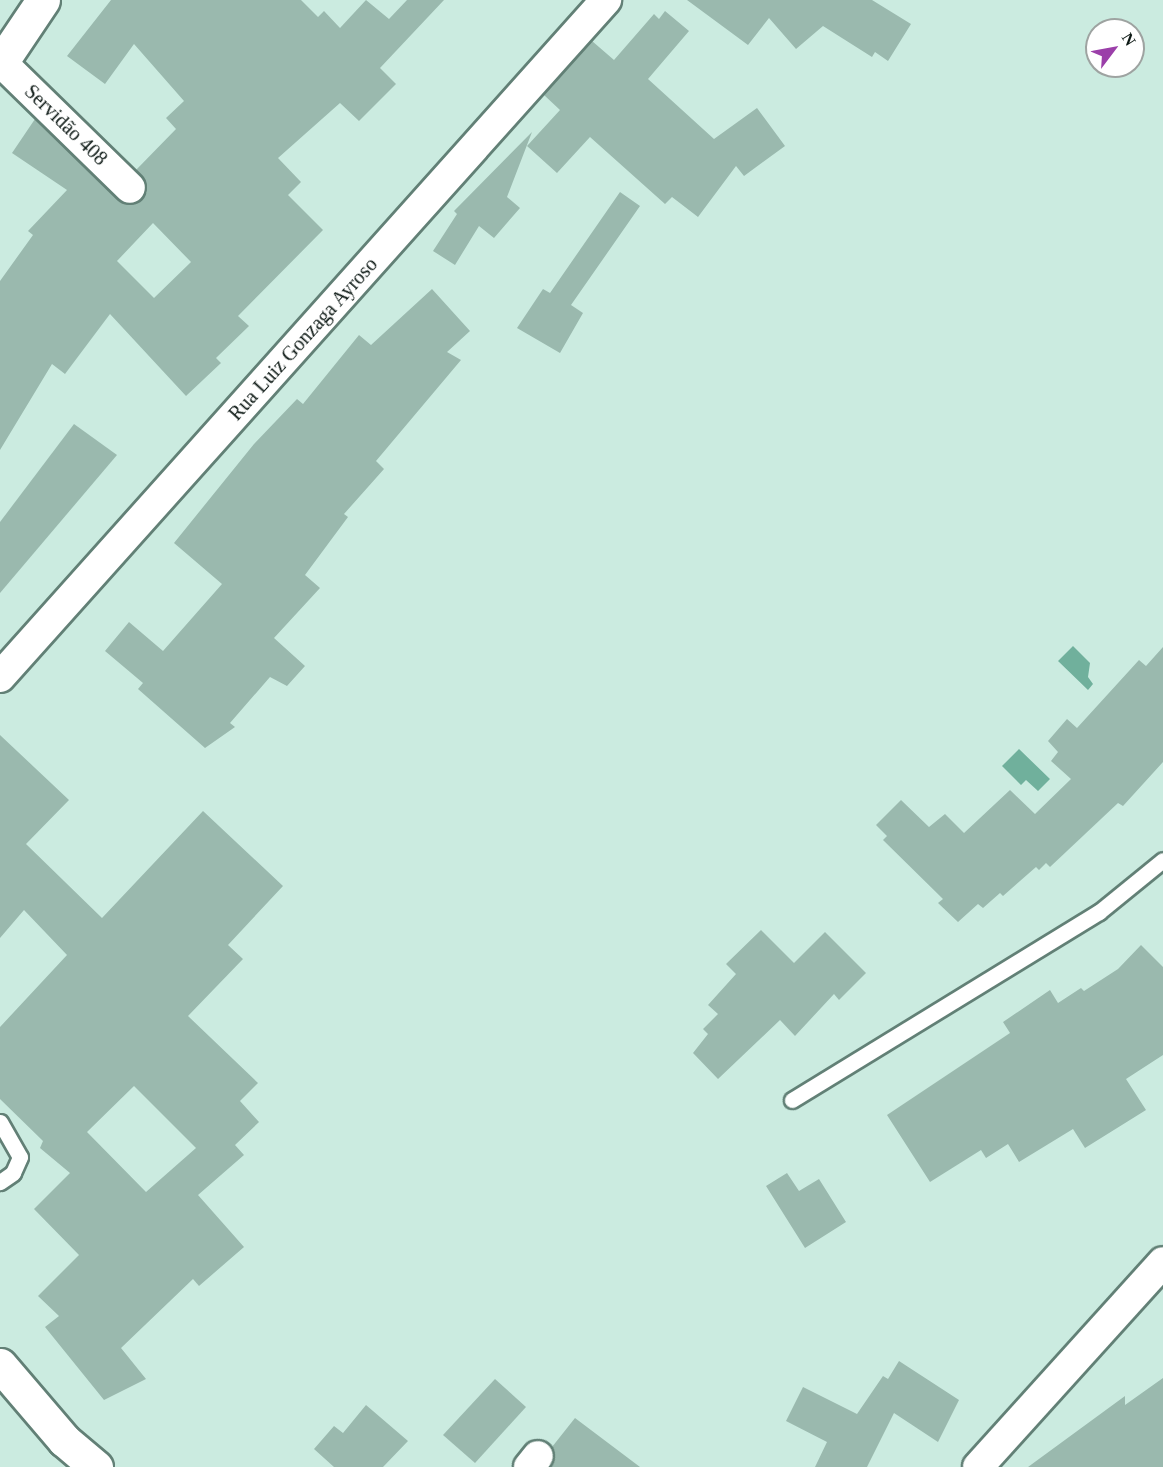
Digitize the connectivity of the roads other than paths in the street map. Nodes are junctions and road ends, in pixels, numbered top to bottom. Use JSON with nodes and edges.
{"nodes":[{"id":1,"x":43,"y":0,"type":"edge"},
{"id":2,"x":606,"y":0,"type":"edge"},
{"id":3,"x":1,"y":63,"type":"edge"},
{"id":4,"x":130,"y":188,"type":"dead end"},
{"id":5,"x":0,"y":677,"type":"edge"},
{"id":6,"x":1163,"y":860,"type":"edge"},
{"id":7,"x":792,"y":1100,"type":"dead end"},
{"id":8,"x":0,"y":1122,"type":"edge"},
{"id":9,"x":0,"y":1182,"type":"edge"},
{"id":10,"x":1163,"y":1262,"type":"edge"},
{"id":11,"x":0,"y":1365,"type":"edge"},
{"id":12,"x":96,"y":1467,"type":"edge"},
{"id":13,"x":978,"y":1467,"type":"edge"}],
"edges":[{"from":1,"to":3,"type":"main road"},
{"from":2,"to":5,"type":"street","name":"Rua Luiz Gonzaga Ayroso"},
{"from":3,"to":4,"type":"street","name":"Servidão 408"},
{"from":6,"to":7,"type":"lane"},
{"from":8,"to":9,"type":"lane"},
{"from":10,"to":13,"type":"street"},
{"from":11,"to":12,"type":"main road"}]}
